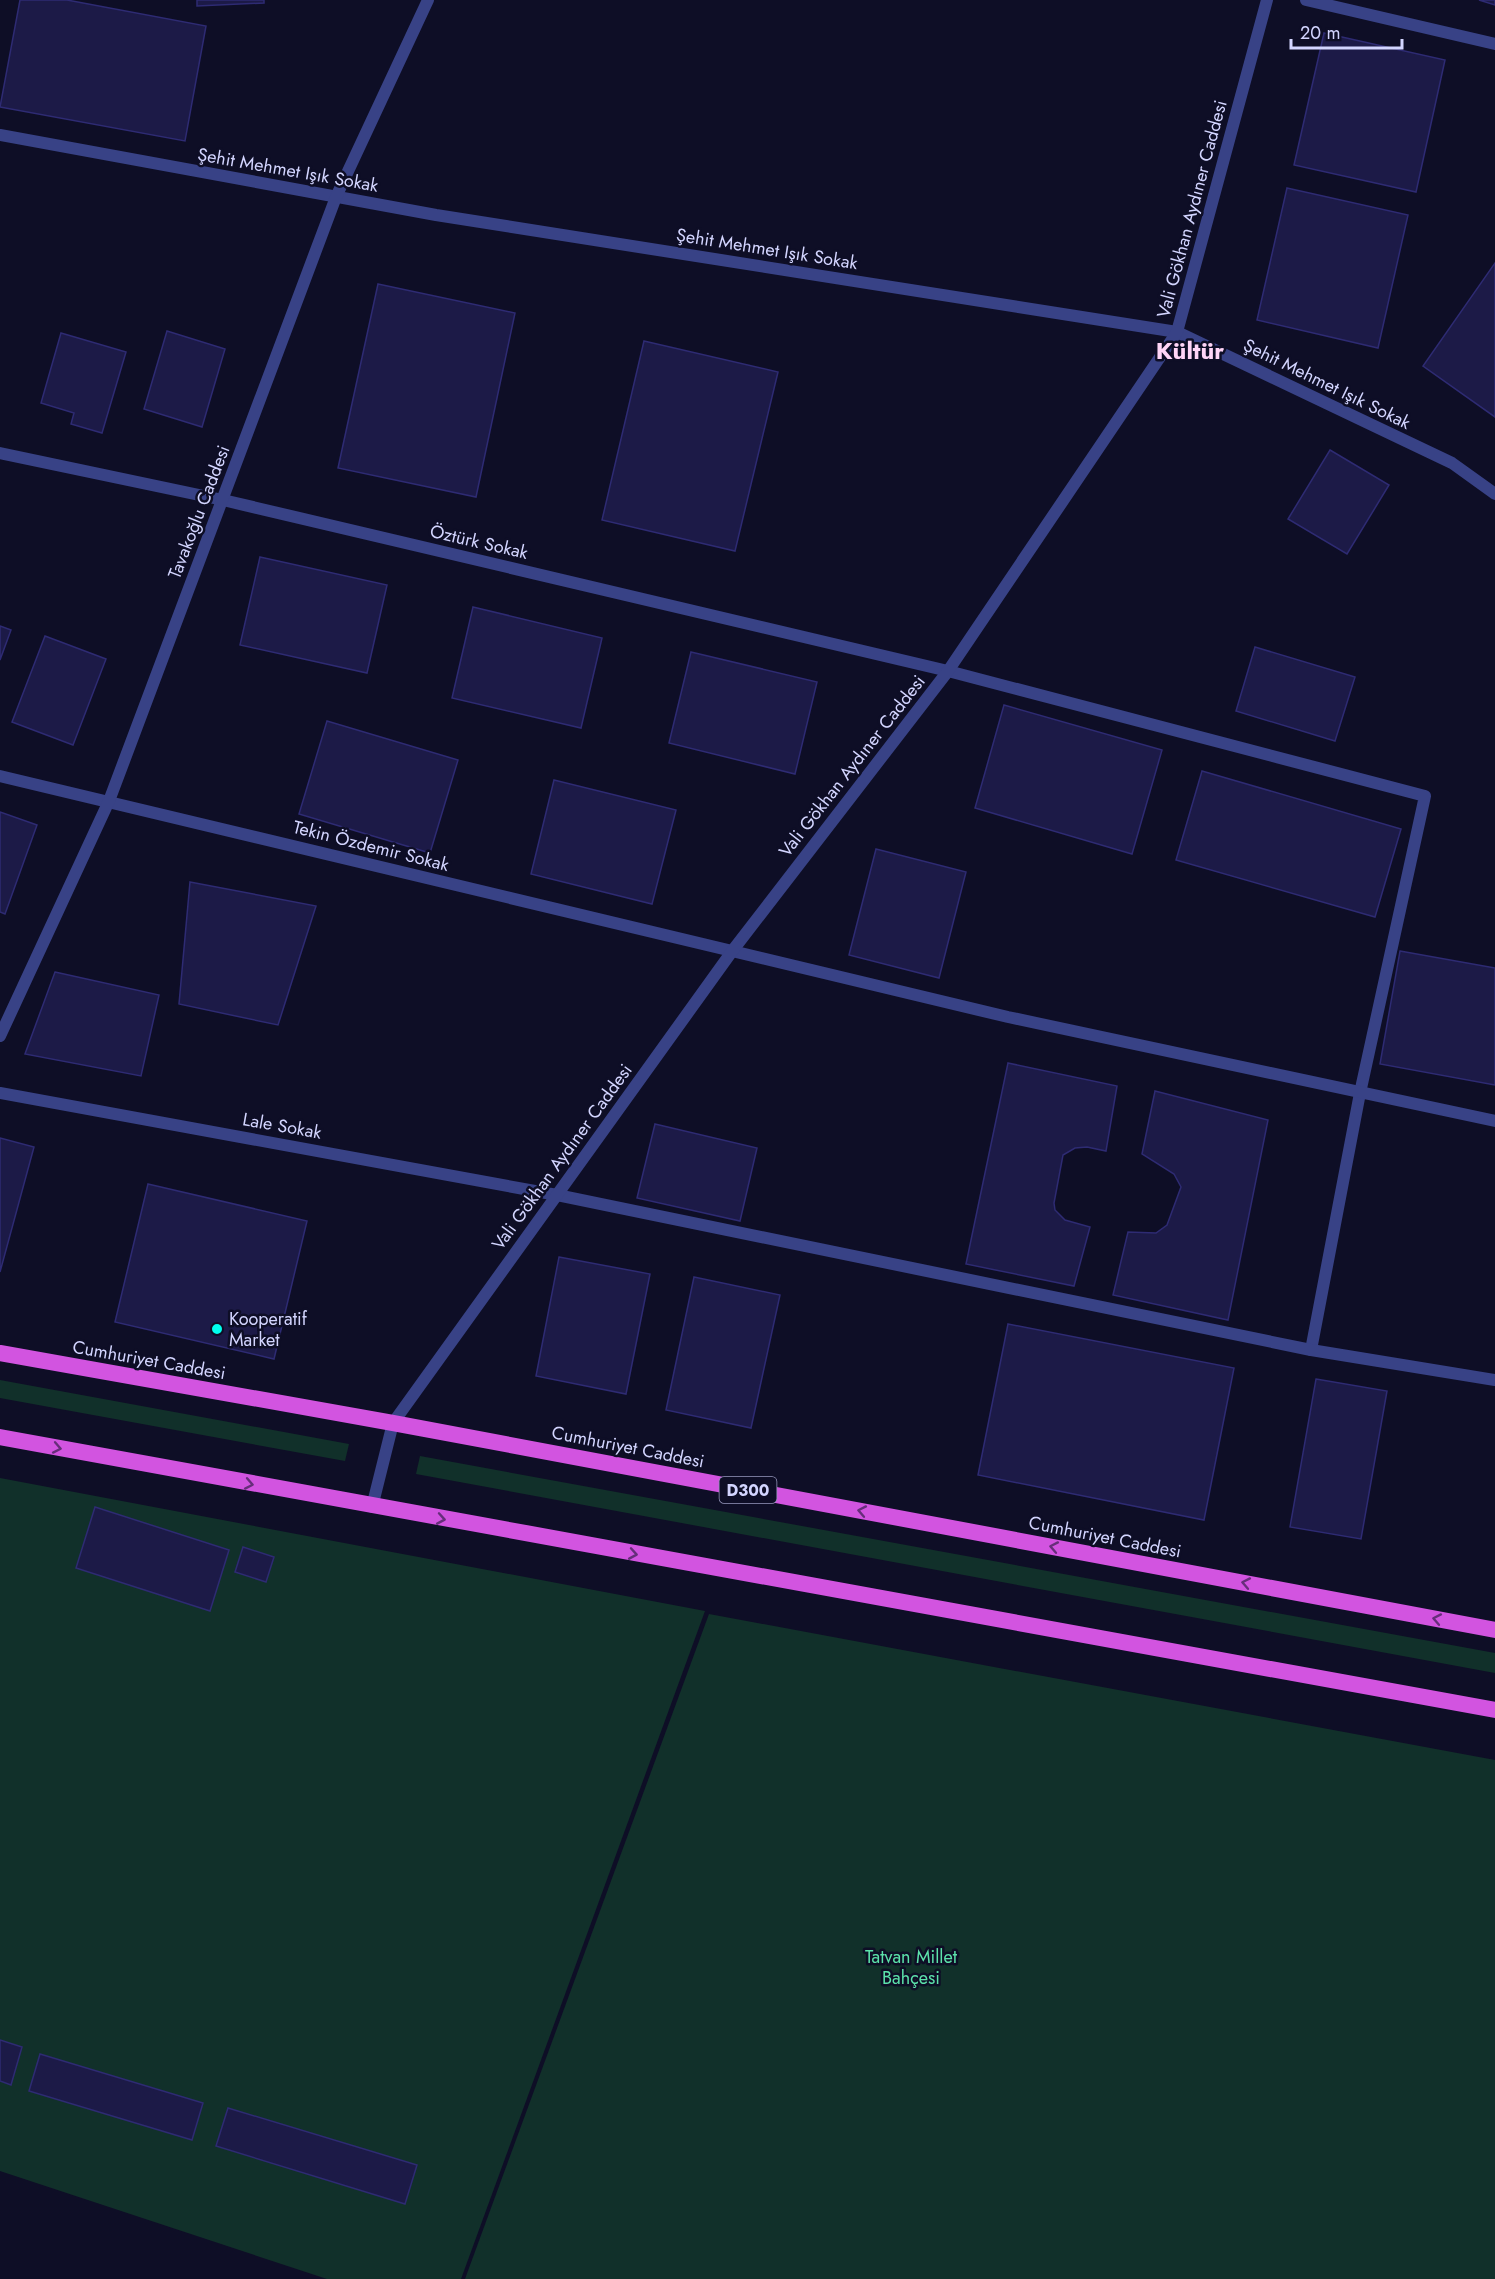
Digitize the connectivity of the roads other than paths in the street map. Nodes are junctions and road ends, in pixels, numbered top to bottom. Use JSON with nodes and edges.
{"nodes":[{"id":1,"x":428,"y":0,"type":"edge"},
{"id":2,"x":1267,"y":0,"type":"edge"},
{"id":3,"x":1306,"y":0,"type":"edge"},
{"id":4,"x":1495,"y":44,"type":"edge"},
{"id":5,"x":0,"y":135,"type":"edge"},
{"id":6,"x":336,"y":197,"type":"junction"},
{"id":7,"x":1178,"y":332,"type":"junction"},
{"id":8,"x":0,"y":453,"type":"edge"},
{"id":9,"x":1495,"y":494,"type":"edge"},
{"id":10,"x":223,"y":500,"type":"junction"},
{"id":11,"x":948,"y":671,"type":"junction"},
{"id":12,"x":0,"y":776,"type":"edge"},
{"id":13,"x":109,"y":801,"type":"junction"},
{"id":14,"x":733,"y":950,"type":"junction"},
{"id":15,"x":0,"y":1036,"type":"edge"},
{"id":16,"x":0,"y":1093,"type":"edge"},
{"id":17,"x":1360,"y":1093,"type":"junction"},
{"id":18,"x":1495,"y":1121,"type":"edge"},
{"id":19,"x":557,"y":1195,"type":"junction"},
{"id":20,"x":1311,"y":1350,"type":"junction"},
{"id":21,"x":0,"y":1353,"type":"edge"},
{"id":22,"x":1495,"y":1380,"type":"edge"},
{"id":23,"x":393,"y":1423,"type":"junction"},
{"id":24,"x":0,"y":1437,"type":"edge"},
{"id":25,"x":372,"y":1507,"type":"junction"},
{"id":26,"x":1495,"y":1630,"type":"edge"},
{"id":27,"x":1495,"y":1710,"type":"edge"}],
"edges":[{"from":1,"to":6,"type":"street","name":"Tavakoğlu Caddesi"},
{"from":2,"to":7,"type":"street","name":"Vali Gökhan Aydıner Caddesi"},
{"from":3,"to":4,"type":"street"},
{"from":5,"to":6,"type":"street","name":"Şehit Mehmet Işık Sokak"},
{"from":6,"to":7,"type":"street","name":"Şehit Mehmet Işık Sokak"},
{"from":6,"to":10,"type":"street","name":"Tavakoğlu Caddesi"},
{"from":7,"to":9,"type":"street","name":"Şehit Mehmet Işık Sokak"},
{"from":7,"to":11,"type":"street","name":"Vali Gökhan Aydıner Caddesi"},
{"from":8,"to":10,"type":"street","name":"Öztürk Sokak"},
{"from":10,"to":11,"type":"street","name":"Öztürk Sokak"},
{"from":10,"to":13,"type":"street","name":"Tavakoğlu Caddesi"},
{"from":11,"to":14,"type":"street","name":"Vali Gökhan Aydıner Caddesi"},
{"from":11,"to":17,"type":"street","name":"Öztürk Sokak"},
{"from":12,"to":13,"type":"street","name":"Tekin Özdemir Sokak"},
{"from":13,"to":14,"type":"street","name":"Tekin Özdemir Sokak"},
{"from":13,"to":15,"type":"street","name":"Tavakoğlu Caddesi"},
{"from":14,"to":17,"type":"street","name":"Tekin Özdemir Sokak"},
{"from":14,"to":19,"type":"street","name":"Vali Gökhan Aydıner Caddesi"},
{"from":16,"to":19,"type":"street","name":"Lale Sokak"},
{"from":17,"to":18,"type":"street","name":"Tekin Özdemir Sokak"},
{"from":17,"to":20,"type":"street"},
{"from":19,"to":20,"type":"street","name":"Lale Sokak"},
{"from":19,"to":23,"type":"street","name":"Vali Gökhan Aydıner Caddesi"},
{"from":20,"to":22,"type":"street","name":"Lale Sokak"},
{"from":21,"to":23,"type":"highway","name":"Cumhuriyet Caddesi","number":"D300"},
{"from":23,"to":25,"type":"street","name":"Vali Gökhan Aydıner Caddesi"},
{"from":26,"to":23,"type":"highway","name":"Cumhuriyet Caddesi","number":"D300","one_way":true},
{"from":24,"to":25,"type":"highway","one_way":true},
{"from":25,"to":27,"type":"highway","one_way":true}]}
